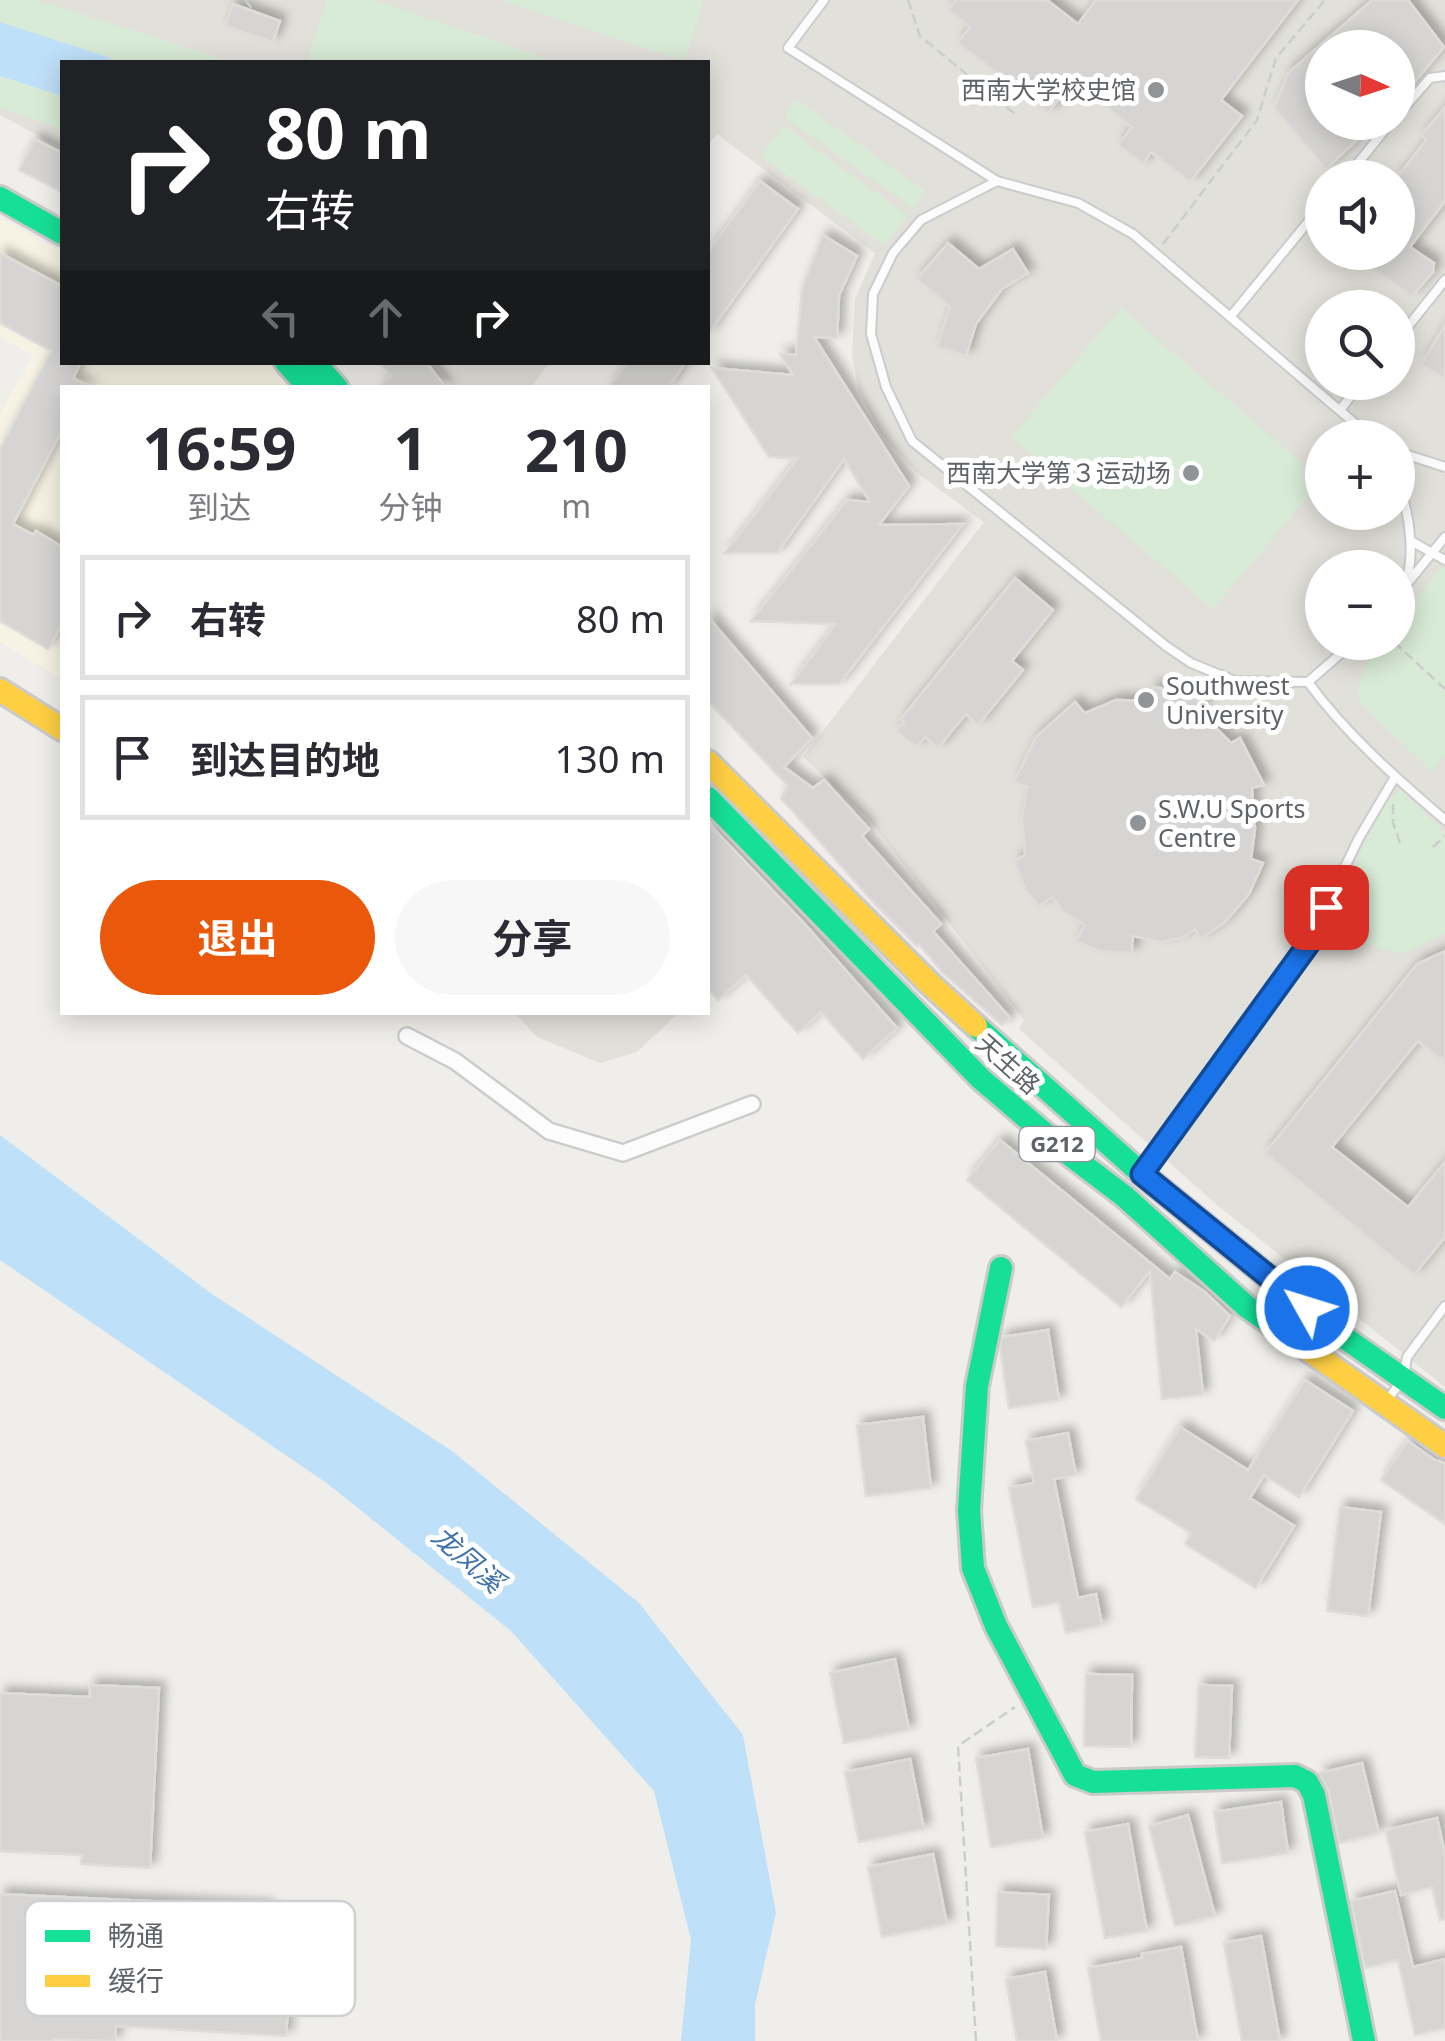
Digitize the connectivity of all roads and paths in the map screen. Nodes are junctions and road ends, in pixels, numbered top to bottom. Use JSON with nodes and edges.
{"nodes":[{"id":1,"x":244,"y":0,"type":"edge"},
{"id":2,"x":824,"y":0,"type":"edge"},
{"id":3,"x":908,"y":0,"type":"edge"},
{"id":4,"x":1324,"y":0,"type":"edge"},
{"id":5,"x":254,"y":12,"type":"dead end"},
{"id":6,"x":1445,"y":76,"type":"edge"},
{"id":7,"x":1415,"y":95,"type":"edge"},
{"id":8,"x":1014,"y":114,"type":"dead end"},
{"id":9,"x":1377,"y":140,"type":"edge"},
{"id":10,"x":1360,"y":160,"type":"edge"},
{"id":11,"x":0,"y":177,"type":"edge"},
{"id":12,"x":998,"y":182,"type":"junction"},
{"id":13,"x":0,"y":198,"type":"edge"},
{"id":14,"x":60,"y":211,"type":"edge"},
{"id":15,"x":1305,"y":226,"type":"edge"},
{"id":16,"x":60,"y":232,"type":"edge"},
{"id":17,"x":1156,"y":253,"type":"junction"},
{"id":18,"x":1445,"y":280,"type":"edge"},
{"id":19,"x":1231,"y":316,"type":"junction"},
{"id":20,"x":1415,"y":318,"type":"edge"},
{"id":21,"x":289,"y":365,"type":"edge"},
{"id":22,"x":317,"y":365,"type":"edge"},
{"id":23,"x":306,"y":385,"type":"edge"},
{"id":24,"x":334,"y":385,"type":"edge"},
{"id":25,"x":1348,"y":400,"type":"edge"},
{"id":26,"x":1340,"y":410,"type":"junction"},
{"id":27,"x":1351,"y":420,"type":"edge"},
{"id":28,"x":1415,"y":457,"type":"edge"},
{"id":29,"x":1445,"y":467,"type":"edge"},
{"id":30,"x":1409,"y":530,"type":"edge"},
{"id":31,"x":1445,"y":537,"type":"edge"},
{"id":32,"x":1410,"y":541,"type":"junction"},
{"id":33,"x":1409,"y":550,"type":"edge"},
{"id":34,"x":1431,"y":554,"type":"junction"},
{"id":35,"x":1445,"y":560,"type":"edge"},
{"id":36,"x":1415,"y":574,"type":"edge"},
{"id":37,"x":1333,"y":660,"type":"edge"},
{"id":38,"x":1414,"y":660,"type":"edge"},
{"id":39,"x":1308,"y":682,"type":"junction"},
{"id":40,"x":1445,"y":689,"type":"edge"},
{"id":41,"x":0,"y":690,"type":"edge"},
{"id":42,"x":60,"y":728,"type":"edge"},
{"id":43,"x":710,"y":764,"type":"edge"},
{"id":44,"x":1394,"y":778,"type":"junction"},
{"id":45,"x":1405,"y":786,"type":"junction"},
{"id":46,"x":710,"y":800,"type":"edge"},
{"id":47,"x":1445,"y":820,"type":"edge"},
{"id":48,"x":1445,"y":836,"type":"edge"},
{"id":49,"x":1400,"y":843,"type":"dead end"},
{"id":50,"x":1432,"y":847,"type":"dead end"},
{"id":51,"x":407,"y":1036,"type":"dead end"},
{"id":52,"x":752,"y":1104,"type":"dead end"},
{"id":53,"x":1142,"y":1174,"type":"junction"},
{"id":54,"x":1124,"y":1196,"type":"junction"},
{"id":55,"x":1002,"y":1268,"type":"dead end"},
{"id":56,"x":1445,"y":1306,"type":"edge"},
{"id":57,"x":1404,"y":1377,"type":"junction"},
{"id":58,"x":1385,"y":1404,"type":"junction"},
{"id":59,"x":1445,"y":1408,"type":"edge"},
{"id":60,"x":1445,"y":1446,"type":"edge"},
{"id":61,"x":1032,"y":1695,"type":"junction"},
{"id":62,"x":976,"y":2041,"type":"edge"},
{"id":63,"x":1364,"y":2041,"type":"edge"}],
"edges":[{"from":1,"to":5,"type":"path"},
{"from":2,"to":12,"type":"lane"},
{"from":3,"to":8,"type":"path"},
{"from":4,"to":17,"type":"path"},
{"from":6,"to":7,"type":"lane"},
{"from":9,"to":10,"type":"lane"},
{"from":11,"to":14,"type":"main road"},
{"from":12,"to":17,"type":"lane"},
{"from":12,"to":39,"type":"lane"},
{"from":13,"to":16,"type":"main road"},
{"from":15,"to":19,"type":"lane"},
{"from":17,"to":19,"type":"lane"},
{"from":18,"to":20,"type":"lane"},
{"from":19,"to":26,"type":"lane"},
{"from":21,"to":23,"type":"main road"},
{"from":22,"to":24,"type":"main road"},
{"from":25,"to":26,"type":"lane"},
{"from":26,"to":27,"type":"lane"},
{"from":28,"to":29,"type":"lane"},
{"from":30,"to":32,"type":"lane"},
{"from":31,"to":34,"type":"lane"},
{"from":32,"to":33,"type":"lane"},
{"from":32,"to":34,"type":"lane"},
{"from":34,"to":35,"type":"lane"},
{"from":34,"to":36,"type":"lane"},
{"from":37,"to":39,"type":"lane"},
{"from":38,"to":40,"type":"path"},
{"from":39,"to":44,"type":"lane"},
{"from":41,"to":42,"type":"main road"},
{"from":43,"to":53,"type":"main road","name":"天生路","number":"G212"},
{"from":44,"to":45,"type":"lane"},
{"from":44,"to":53,"type":"lane"},
{"from":45,"to":47,"type":"lane"},
{"from":45,"to":49,"type":"path"},
{"from":46,"to":54,"type":"main road","name":"天生路","number":"G212"},
{"from":48,"to":50,"type":"path"},
{"from":51,"to":52,"type":"street"},
{"from":53,"to":54,"type":"lane"},
{"from":53,"to":57,"type":"main road","name":"天生路","number":"G212"},
{"from":54,"to":58,"type":"main road","name":"天生路","number":"G212"},
{"from":55,"to":61,"type":"main road"},
{"from":56,"to":57,"type":"lane"},
{"from":57,"to":58,"type":"lane"},
{"from":57,"to":59,"type":"main road","name":"天生路","number":"G212"},
{"from":58,"to":60,"type":"main road","name":"天生路","number":"G212"},
{"from":61,"to":62,"type":"path"},
{"from":61,"to":63,"type":"main road"}]}
